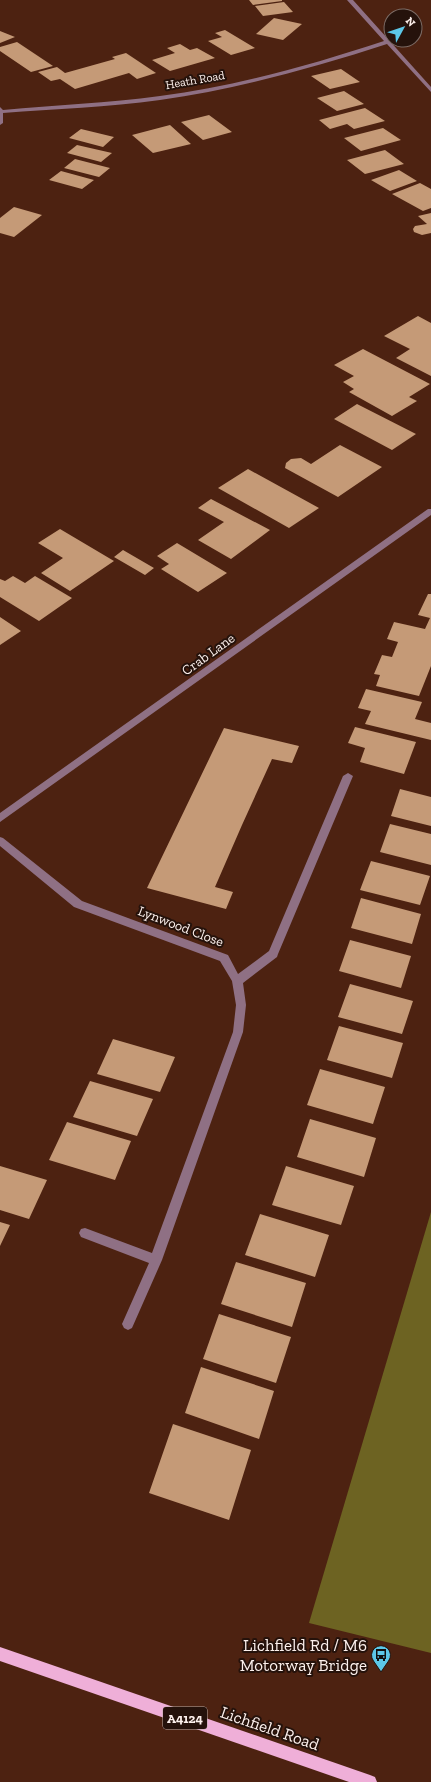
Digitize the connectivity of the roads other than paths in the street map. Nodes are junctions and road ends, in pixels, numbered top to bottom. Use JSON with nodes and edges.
{"nodes":[{"id":1,"x":350,"y":0,"type":"edge"},
{"id":2,"x":383,"y":36,"type":"edge"},
{"id":3,"x":383,"y":44,"type":"edge"},
{"id":4,"x":393,"y":48,"type":"edge"},
{"id":5,"x":431,"y":90,"type":"edge"},
{"id":6,"x":0,"y":111,"type":"edge"},
{"id":7,"x":0,"y":123,"type":"edge"},
{"id":8,"x":431,"y":511,"type":"edge"},
{"id":9,"x":348,"y":776,"type":"dead end"},
{"id":10,"x":0,"y":818,"type":"edge"},
{"id":11,"x":0,"y":841,"type":"edge"},
{"id":12,"x":237,"y":980,"type":"junction"},
{"id":13,"x":85,"y":1233,"type":"dead end"},
{"id":14,"x":156,"y":1260,"type":"junction"},
{"id":15,"x":128,"y":1324,"type":"dead end"},
{"id":16,"x":0,"y":1654,"type":"edge"},
{"id":17,"x":370,"y":1782,"type":"edge"}],
"edges":[{"from":1,"to":2,"type":"street"},
{"from":3,"to":6,"type":"street","name":"Heath Road"},
{"from":4,"to":5,"type":"street"},
{"from":6,"to":7,"type":"street"},
{"from":8,"to":10,"type":"street","name":"Crab Lane"},
{"from":9,"to":12,"type":"street"},
{"from":11,"to":12,"type":"street","name":"Lynwood Close"},
{"from":12,"to":14,"type":"street","name":"Lynwood Close"},
{"from":13,"to":14,"type":"street"},
{"from":14,"to":15,"type":"street","name":"Lynwood Close"},
{"from":16,"to":17,"type":"main road","name":"Lichfield Road","number":"A4124"}]}
